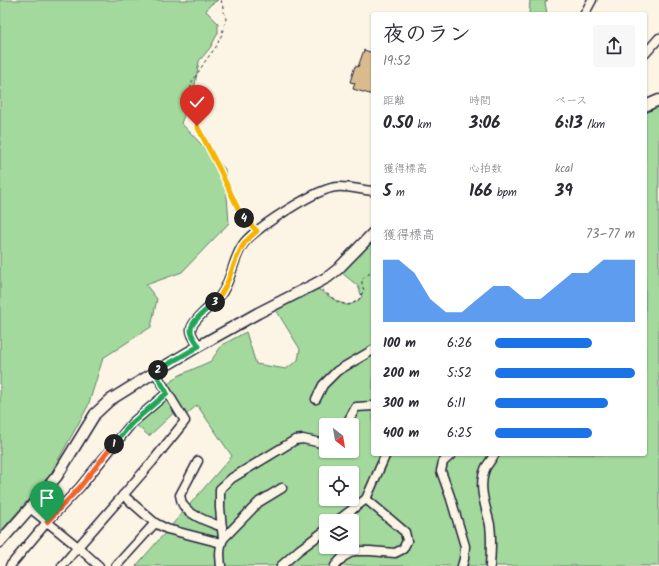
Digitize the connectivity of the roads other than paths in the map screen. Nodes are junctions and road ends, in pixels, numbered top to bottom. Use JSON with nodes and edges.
{"nodes":[{"id":1,"x":592,"y":0,"type":"edge"},
{"id":2,"x":586,"y":12,"type":"edge"},
{"id":3,"x":659,"y":38,"type":"edge"},
{"id":4,"x":647,"y":52,"type":"edge"},
{"id":5,"x":659,"y":100,"type":"edge"},
{"id":6,"x":647,"y":105,"type":"edge"},
{"id":7,"x":371,"y":191,"type":"edge"},
{"id":8,"x":371,"y":235,"type":"edge"},
{"id":9,"x":199,"y":346,"type":"junction"},
{"id":10,"x":371,"y":351,"type":"edge"},
{"id":11,"x":155,"y":372,"type":"junction"},
{"id":12,"x":167,"y":393,"type":"junction"},
{"id":13,"x":316,"y":399,"type":"dead end"},
{"id":14,"x":371,"y":406,"type":"edge"},
{"id":15,"x":350,"y":418,"type":"edge"},
{"id":16,"x":319,"y":442,"type":"edge"},
{"id":17,"x":385,"y":456,"type":"edge"},
{"id":18,"x":450,"y":456,"type":"edge"},
{"id":19,"x":494,"y":456,"type":"edge"},
{"id":20,"x":198,"y":460,"type":"dead end"},
{"id":21,"x":282,"y":488,"type":"dead end"},
{"id":22,"x":123,"y":495,"type":"junction"},
{"id":23,"x":366,"y":499,"type":"junction"},
{"id":24,"x":30,"y":508,"type":"junction"},
{"id":25,"x":346,"y":514,"type":"edge"},
{"id":26,"x":47,"y":522,"type":"junction"},
{"id":27,"x":155,"y":522,"type":"junction"},
{"id":28,"x":222,"y":527,"type":"junction"},
{"id":29,"x":319,"y":535,"type":"edge"},
{"id":30,"x":222,"y":541,"type":"junction"},
{"id":31,"x":0,"y":542,"type":"edge"},
{"id":32,"x":78,"y":547,"type":"junction"},
{"id":33,"x":10,"y":566,"type":"edge"},
{"id":34,"x":62,"y":566,"type":"edge"},
{"id":35,"x":98,"y":566,"type":"edge"},
{"id":36,"x":116,"y":566,"type":"edge"},
{"id":37,"x":221,"y":566,"type":"edge"},
{"id":38,"x":281,"y":566,"type":"edge"},
{"id":39,"x":335,"y":566,"type":"edge"},
{"id":40,"x":462,"y":566,"type":"edge"},
{"id":41,"x":490,"y":566,"type":"edge"}],
"edges":[{"from":1,"to":2,"type":"street"},
{"from":3,"to":4,"type":"street"},
{"from":5,"to":6,"type":"street"},
{"from":7,"to":9,"type":"street"},
{"from":8,"to":9,"type":"street"},
{"from":9,"to":11,"type":"street"},
{"from":10,"to":13,"type":"street"},
{"from":11,"to":12,"type":"street"},
{"from":11,"to":24,"type":"street"},
{"from":12,"to":22,"type":"street"},
{"from":12,"to":26,"type":"street"},
{"from":14,"to":15,"type":"street"},
{"from":16,"to":28,"type":"street"},
{"from":17,"to":23,"type":"street"},
{"from":18,"to":40,"type":"street"},
{"from":19,"to":41,"type":"street"},
{"from":20,"to":28,"type":"street"},
{"from":21,"to":30,"type":"street"},
{"from":22,"to":27,"type":"street"},
{"from":22,"to":32,"type":"street"},
{"from":23,"to":25,"type":"street"},
{"from":23,"to":39,"type":"street"},
{"from":24,"to":26,"type":"street"},
{"from":24,"to":31,"type":"street"},
{"from":26,"to":32,"type":"street"},
{"from":26,"to":33,"type":"street"},
{"from":27,"to":30,"type":"street"},
{"from":27,"to":36,"type":"street"},
{"from":28,"to":30,"type":"street"},
{"from":29,"to":38,"type":"street"},
{"from":30,"to":37,"type":"street"},
{"from":32,"to":34,"type":"street"},
{"from":32,"to":35,"type":"street"}]}
